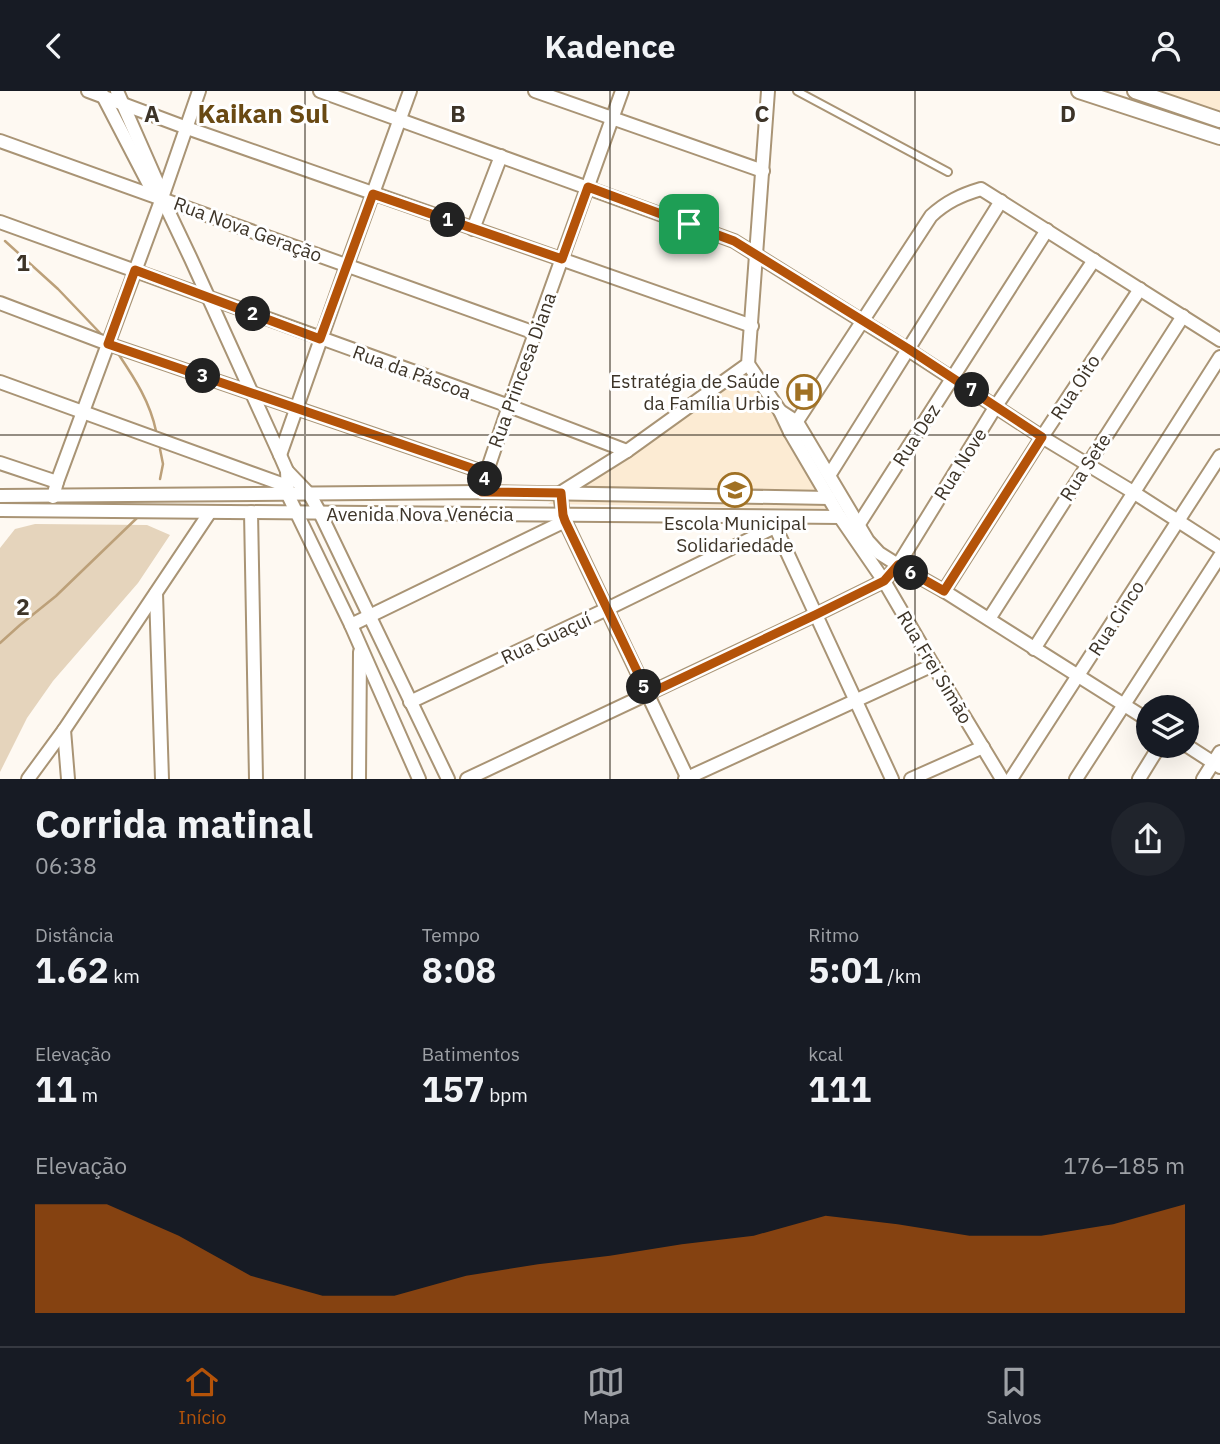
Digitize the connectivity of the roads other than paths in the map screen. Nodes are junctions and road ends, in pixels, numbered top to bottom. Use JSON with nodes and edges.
{"nodes":[{"id":1,"x":88,"y":91,"type":"edge"},
{"id":2,"x":117,"y":91,"type":"edge"},
{"id":3,"x":199,"y":91,"type":"edge"},
{"id":4,"x":320,"y":91,"type":"edge"},
{"id":5,"x":410,"y":91,"type":"edge"},
{"id":6,"x":535,"y":91,"type":"edge"},
{"id":7,"x":622,"y":91,"type":"edge"},
{"id":8,"x":768,"y":91,"type":"edge"},
{"id":9,"x":797,"y":91,"type":"edge"},
{"id":10,"x":1079,"y":91,"type":"edge"},
{"id":11,"x":1135,"y":91,"type":"edge"},
{"id":12,"x":102,"y":94,"type":"edge"},
{"id":13,"x":122,"y":104,"type":"junction"},
{"id":14,"x":611,"y":119,"type":"junction"},
{"id":15,"x":400,"y":120,"type":"junction"},
{"id":16,"x":1220,"y":120,"type":"edge"},
{"id":17,"x":187,"y":128,"type":"junction"},
{"id":18,"x":1220,"y":137,"type":"edge"},
{"id":19,"x":0,"y":141,"type":"edge"},
{"id":20,"x":500,"y":156,"type":"junction"},
{"id":21,"x":763,"y":171,"type":"junction"},
{"id":22,"x":948,"y":172,"type":"dead end"},
{"id":23,"x":588,"y":187,"type":"junction"},
{"id":24,"x":373,"y":194,"type":"junction"},
{"id":25,"x":160,"y":196,"type":"junction"},
{"id":26,"x":1001,"y":201,"type":"junction"},
{"id":27,"x":0,"y":222,"type":"edge"},
{"id":28,"x":473,"y":229,"type":"junction"},
{"id":29,"x":1046,"y":230,"type":"junction"},
{"id":30,"x":756,"y":256,"type":"junction"},
{"id":31,"x":562,"y":259,"type":"junction"},
{"id":32,"x":1094,"y":260,"type":"junction"},
{"id":33,"x":347,"y":265,"type":"junction"},
{"id":34,"x":135,"y":270,"type":"junction"},
{"id":35,"x":1140,"y":289,"type":"junction"},
{"id":36,"x":209,"y":299,"type":"junction"},
{"id":37,"x":0,"y":303,"type":"edge"},
{"id":38,"x":1183,"y":316,"type":"junction"},
{"id":39,"x":862,"y":321,"type":"junction"},
{"id":40,"x":752,"y":327,"type":"junction"},
{"id":41,"x":536,"y":333,"type":"junction"},
{"id":42,"x":320,"y":339,"type":"junction"},
{"id":43,"x":1220,"y":340,"type":"edge"},
{"id":44,"x":108,"y":344,"type":"junction"},
{"id":45,"x":907,"y":348,"type":"junction"},
{"id":46,"x":1220,"y":358,"type":"edge"},
{"id":47,"x":748,"y":363,"type":"junction"},
{"id":48,"x":952,"y":378,"type":"junction"},
{"id":49,"x":0,"y":382,"type":"edge"},
{"id":50,"x":252,"y":392,"type":"junction"},
{"id":51,"x":509,"y":406,"type":"junction"},
{"id":52,"x":996,"y":406,"type":"junction"},
{"id":53,"x":296,"y":408,"type":"junction"},
{"id":54,"x":83,"y":413,"type":"junction"},
{"id":55,"x":793,"y":427,"type":"junction"},
{"id":56,"x":1042,"y":437,"type":"junction"},
{"id":57,"x":627,"y":451,"type":"junction"},
{"id":58,"x":280,"y":455,"type":"junction"},
{"id":59,"x":1220,"y":456,"type":"edge"},
{"id":60,"x":0,"y":463,"type":"edge"},
{"id":61,"x":1087,"y":464,"type":"junction"},
{"id":62,"x":287,"y":471,"type":"junction"},
{"id":63,"x":486,"y":473,"type":"junction"},
{"id":64,"x":830,"y":474,"type":"junction"},
{"id":65,"x":57,"y":482,"type":"junction"},
{"id":66,"x":288,"y":490,"type":"junction"},
{"id":67,"x":482,"y":492,"type":"junction"},
{"id":68,"x":1133,"y":492,"type":"junction"},
{"id":69,"x":459,"y":493,"type":"junction"},
{"id":70,"x":561,"y":493,"type":"junction"},
{"id":71,"x":310,"y":495,"type":"junction"},
{"id":72,"x":0,"y":496,"type":"edge"},
{"id":73,"x":743,"y":496,"type":"junction"},
{"id":74,"x":53,"y":497,"type":"junction"},
{"id":75,"x":829,"y":498,"type":"junction"},
{"id":76,"x":0,"y":510,"type":"edge"},
{"id":77,"x":210,"y":512,"type":"junction"},
{"id":78,"x":251,"y":512,"type":"junction"},
{"id":79,"x":298,"y":513,"type":"junction"},
{"id":80,"x":320,"y":513,"type":"junction"},
{"id":81,"x":461,"y":514,"type":"junction"},
{"id":82,"x":743,"y":516,"type":"junction"},
{"id":83,"x":840,"y":517,"type":"junction"},
{"id":84,"x":564,"y":518,"type":"junction"},
{"id":85,"x":1178,"y":521,"type":"junction"},
{"id":86,"x":772,"y":522,"type":"junction"},
{"id":87,"x":854,"y":526,"type":"junction"},
{"id":88,"x":1220,"y":548,"type":"edge"},
{"id":89,"x":1220,"y":556,"type":"edge"},
{"id":90,"x":898,"y":565,"type":"junction"},
{"id":91,"x":884,"y":581,"type":"junction"},
{"id":92,"x":944,"y":591,"type":"junction"},
{"id":93,"x":156,"y":593,"type":"junction"},
{"id":94,"x":607,"y":610,"type":"junction"},
{"id":95,"x":815,"y":615,"type":"junction"},
{"id":96,"x":370,"y":616,"type":"junction"},
{"id":97,"x":989,"y":619,"type":"junction"},
{"id":98,"x":351,"y":625,"type":"junction"},
{"id":99,"x":360,"y":645,"type":"junction"},
{"id":100,"x":1034,"y":649,"type":"junction"},
{"id":101,"x":933,"y":665,"type":"junction"},
{"id":102,"x":1079,"y":676,"type":"junction"},
{"id":103,"x":648,"y":694,"type":"junction"},
{"id":104,"x":854,"y":700,"type":"junction"},
{"id":105,"x":410,"y":702,"type":"junction"},
{"id":106,"x":1123,"y":704,"type":"junction"},
{"id":107,"x":1136,"y":712,"type":"edge"},
{"id":108,"x":64,"y":730,"type":"junction"},
{"id":109,"x":983,"y":747,"type":"junction"},
{"id":110,"x":1199,"y":752,"type":"edge"},
{"id":111,"x":1152,"y":758,"type":"edge"},
{"id":112,"x":1218,"y":761,"type":"edge"},
{"id":113,"x":28,"y":779,"type":"edge"},
{"id":114,"x":68,"y":779,"type":"edge"},
{"id":115,"x":162,"y":779,"type":"edge"},
{"id":116,"x":256,"y":779,"type":"edge"},
{"id":117,"x":359,"y":779,"type":"edge"},
{"id":118,"x":419,"y":779,"type":"edge"},
{"id":119,"x":448,"y":779,"type":"edge"},
{"id":120,"x":467,"y":779,"type":"edge"},
{"id":121,"x":687,"y":779,"type":"edge"},
{"id":122,"x":892,"y":779,"type":"edge"},
{"id":123,"x":911,"y":779,"type":"edge"},
{"id":124,"x":1002,"y":779,"type":"edge"},
{"id":125,"x":1011,"y":779,"type":"edge"},
{"id":126,"x":1076,"y":779,"type":"edge"},
{"id":127,"x":1139,"y":779,"type":"edge"},
{"id":128,"x":1203,"y":779,"type":"edge"}],
"edges":[{"from":1,"to":12,"type":"street"},
{"from":2,"to":13,"type":"street"},
{"from":3,"to":17,"type":"street"},
{"from":4,"to":15,"type":"street"},
{"from":5,"to":15,"type":"street"},
{"from":6,"to":14,"type":"street"},
{"from":7,"to":14,"type":"street","name":"Rua Princesa Diana"},
{"from":8,"to":21,"type":"street"},
{"from":9,"to":22,"type":"lane"},
{"from":10,"to":18,"type":"street"},
{"from":11,"to":16,"type":"street"},
{"from":12,"to":13,"type":"street"},
{"from":12,"to":25,"type":"street"},
{"from":13,"to":17,"type":"street"},
{"from":13,"to":25,"type":"street"},
{"from":14,"to":21,"type":"street"},
{"from":14,"to":23,"type":"street","name":"Rua Princesa Diana"},
{"from":15,"to":20,"type":"street"},
{"from":15,"to":24,"type":"street"},
{"from":17,"to":24,"type":"street"},
{"from":17,"to":25,"type":"street"},
{"from":19,"to":25,"type":"street","name":"Rua Nova Geração"},
{"from":20,"to":23,"type":"street"},
{"from":20,"to":28,"type":"street"},
{"from":21,"to":30,"type":"street"},
{"from":23,"to":30,"type":"street"},
{"from":23,"to":31,"type":"street","name":"Rua Princesa Diana"},
{"from":24,"to":28,"type":"street"},
{"from":24,"to":33,"type":"street"},
{"from":25,"to":33,"type":"street","name":"Rua Nova Geração"},
{"from":25,"to":34,"type":"street"},
{"from":25,"to":36,"type":"street"},
{"from":26,"to":29,"type":"street"},
{"from":26,"to":39,"type":"street"},
{"from":26,"to":45,"type":"street"},
{"from":27,"to":34,"type":"street","name":"Rua da Páscoa"},
{"from":28,"to":31,"type":"street"},
{"from":29,"to":32,"type":"street"},
{"from":29,"to":48,"type":"street","name":"Rua Dez"},
{"from":30,"to":39,"type":"street"},
{"from":30,"to":40,"type":"street"},
{"from":31,"to":40,"type":"street"},
{"from":31,"to":41,"type":"street","name":"Rua Princesa Diana"},
{"from":32,"to":35,"type":"street"},
{"from":32,"to":52,"type":"street","name":"Rua Nove"},
{"from":33,"to":41,"type":"street","name":"Rua Nova Geração"},
{"from":33,"to":42,"type":"street"},
{"from":34,"to":36,"type":"street","name":"Rua da Páscoa"},
{"from":34,"to":44,"type":"street"},
{"from":35,"to":38,"type":"street"},
{"from":35,"to":56,"type":"street","name":"Rua Oito"},
{"from":36,"to":42,"type":"street","name":"Rua da Páscoa"},
{"from":36,"to":50,"type":"street"},
{"from":37,"to":44,"type":"street"},
{"from":38,"to":43,"type":"street"},
{"from":38,"to":61,"type":"street","name":"Rua Sete"},
{"from":39,"to":45,"type":"street"},
{"from":39,"to":55,"type":"street"},
{"from":40,"to":47,"type":"street"},
{"from":41,"to":51,"type":"street","name":"Rua Princesa Diana"},
{"from":42,"to":51,"type":"street","name":"Rua da Páscoa"},
{"from":42,"to":53,"type":"street"},
{"from":44,"to":50,"type":"street"},
{"from":44,"to":54,"type":"street"},
{"from":45,"to":48,"type":"street"},
{"from":45,"to":64,"type":"street"},
{"from":46,"to":68,"type":"street"},
{"from":47,"to":55,"type":"street","name":"Rua Frei Simão"},
{"from":47,"to":57,"type":"street"},
{"from":48,"to":52,"type":"street"},
{"from":48,"to":87,"type":"street","name":"Rua Dez"},
{"from":49,"to":54,"type":"street"},
{"from":50,"to":53,"type":"street"},
{"from":50,"to":58,"type":"street"},
{"from":51,"to":57,"type":"street","name":"Rua da Páscoa"},
{"from":51,"to":63,"type":"street","name":"Rua Princesa Diana"},
{"from":52,"to":56,"type":"street"},
{"from":52,"to":90,"type":"street","name":"Rua Nove"},
{"from":53,"to":58,"type":"street"},
{"from":53,"to":63,"type":"street"},
{"from":54,"to":65,"type":"street"},
{"from":54,"to":66,"type":"street"},
{"from":55,"to":64,"type":"street","name":"Rua Frei Simão"},
{"from":55,"to":75,"type":"street","name":"Rua Frei Simão"},
{"from":56,"to":61,"type":"street"},
{"from":56,"to":92,"type":"street","name":"Rua Oito"},
{"from":57,"to":70,"type":"street"},
{"from":58,"to":62,"type":"street"},
{"from":59,"to":85,"type":"street","name":"Rua Cinco"},
{"from":60,"to":65,"type":"street"},
{"from":61,"to":68,"type":"street"},
{"from":61,"to":97,"type":"street","name":"Rua Sete"},
{"from":62,"to":66,"type":"street"},
{"from":62,"to":71,"type":"street"},
{"from":63,"to":67,"type":"street","name":"Rua Princesa Diana"},
{"from":64,"to":87,"type":"street","name":"Rua Frei Simão"},
{"from":65,"to":74,"type":"street"},
{"from":66,"to":71,"type":"street","name":"Avenida Nova Venécia"},
{"from":66,"to":74,"type":"street","name":"Avenida Nova Venécia"},
{"from":66,"to":79,"type":"street"},
{"from":67,"to":69,"type":"street","name":"Avenida Nova Venécia"},
{"from":67,"to":70,"type":"street","name":"Avenida Nova Venécia"},
{"from":68,"to":85,"type":"street"},
{"from":68,"to":100,"type":"street"},
{"from":69,"to":71,"type":"street","name":"Avenida Nova Venécia"},
{"from":69,"to":81,"type":"street"},
{"from":70,"to":73,"type":"street","name":"Avenida Nova Venécia"},
{"from":70,"to":84,"type":"street"},
{"from":71,"to":80,"type":"street"},
{"from":72,"to":74,"type":"street","name":"Avenida Nova Venécia"},
{"from":73,"to":75,"type":"street","name":"Avenida Nova Venécia"},
{"from":73,"to":82,"type":"street"},
{"from":75,"to":83,"type":"street","name":"Rua Frei Simão"},
{"from":76,"to":77,"type":"street","name":"Avenida Nova Venécia"},
{"from":77,"to":78,"type":"street","name":"Avenida Nova Venécia"},
{"from":77,"to":93,"type":"street"},
{"from":78,"to":79,"type":"street","name":"Avenida Nova Venécia"},
{"from":78,"to":116,"type":"street"},
{"from":79,"to":80,"type":"street","name":"Avenida Nova Venécia"},
{"from":79,"to":98,"type":"street"},
{"from":80,"to":81,"type":"street","name":"Avenida Nova Venécia"},
{"from":80,"to":96,"type":"street"},
{"from":81,"to":84,"type":"street","name":"Avenida Nova Venécia"},
{"from":82,"to":84,"type":"street","name":"Avenida Nova Venécia"},
{"from":82,"to":86,"type":"street","name":"Avenida Nova Venécia"},
{"from":83,"to":86,"type":"street","name":"Avenida Nova Venécia"},
{"from":83,"to":87,"type":"street","name":"Rua Frei Simão"},
{"from":84,"to":94,"type":"street"},
{"from":84,"to":96,"type":"street"},
{"from":85,"to":88,"type":"street"},
{"from":85,"to":102,"type":"street","name":"Rua Cinco"},
{"from":86,"to":94,"type":"street","name":"Rua Guaçuí"},
{"from":86,"to":95,"type":"street"},
{"from":87,"to":90,"type":"street"},
{"from":87,"to":91,"type":"street","name":"Rua Frei Simão"},
{"from":89,"to":106,"type":"street"},
{"from":90,"to":91,"type":"street","name":"Rua Nove"},
{"from":90,"to":92,"type":"street"},
{"from":91,"to":95,"type":"street"},
{"from":91,"to":101,"type":"street","name":"Rua Frei Simão"},
{"from":92,"to":97,"type":"street"},
{"from":93,"to":108,"type":"street"},
{"from":93,"to":115,"type":"street"},
{"from":94,"to":103,"type":"street"},
{"from":94,"to":105,"type":"street","name":"Rua Guaçuí"},
{"from":95,"to":103,"type":"street"},
{"from":95,"to":104,"type":"street"},
{"from":96,"to":98,"type":"street"},
{"from":96,"to":105,"type":"street"},
{"from":97,"to":100,"type":"street"},
{"from":98,"to":99,"type":"street"},
{"from":99,"to":117,"type":"street"},
{"from":99,"to":118,"type":"street"},
{"from":100,"to":102,"type":"street"},
{"from":101,"to":104,"type":"street"},
{"from":101,"to":109,"type":"street","name":"Rua Frei Simão"},
{"from":102,"to":106,"type":"street"},
{"from":102,"to":125,"type":"street","name":"Rua Cinco"},
{"from":103,"to":120,"type":"street"},
{"from":103,"to":121,"type":"street"},
{"from":104,"to":121,"type":"street"},
{"from":104,"to":122,"type":"street"},
{"from":105,"to":119,"type":"street"},
{"from":106,"to":107,"type":"street"},
{"from":106,"to":126,"type":"street"},
{"from":108,"to":113,"type":"street"},
{"from":108,"to":114,"type":"street"},
{"from":109,"to":123,"type":"street"},
{"from":109,"to":124,"type":"street","name":"Rua Frei Simão"},
{"from":110,"to":112,"type":"street"},
{"from":111,"to":127,"type":"street"},
{"from":112,"to":128,"type":"street"}]}
